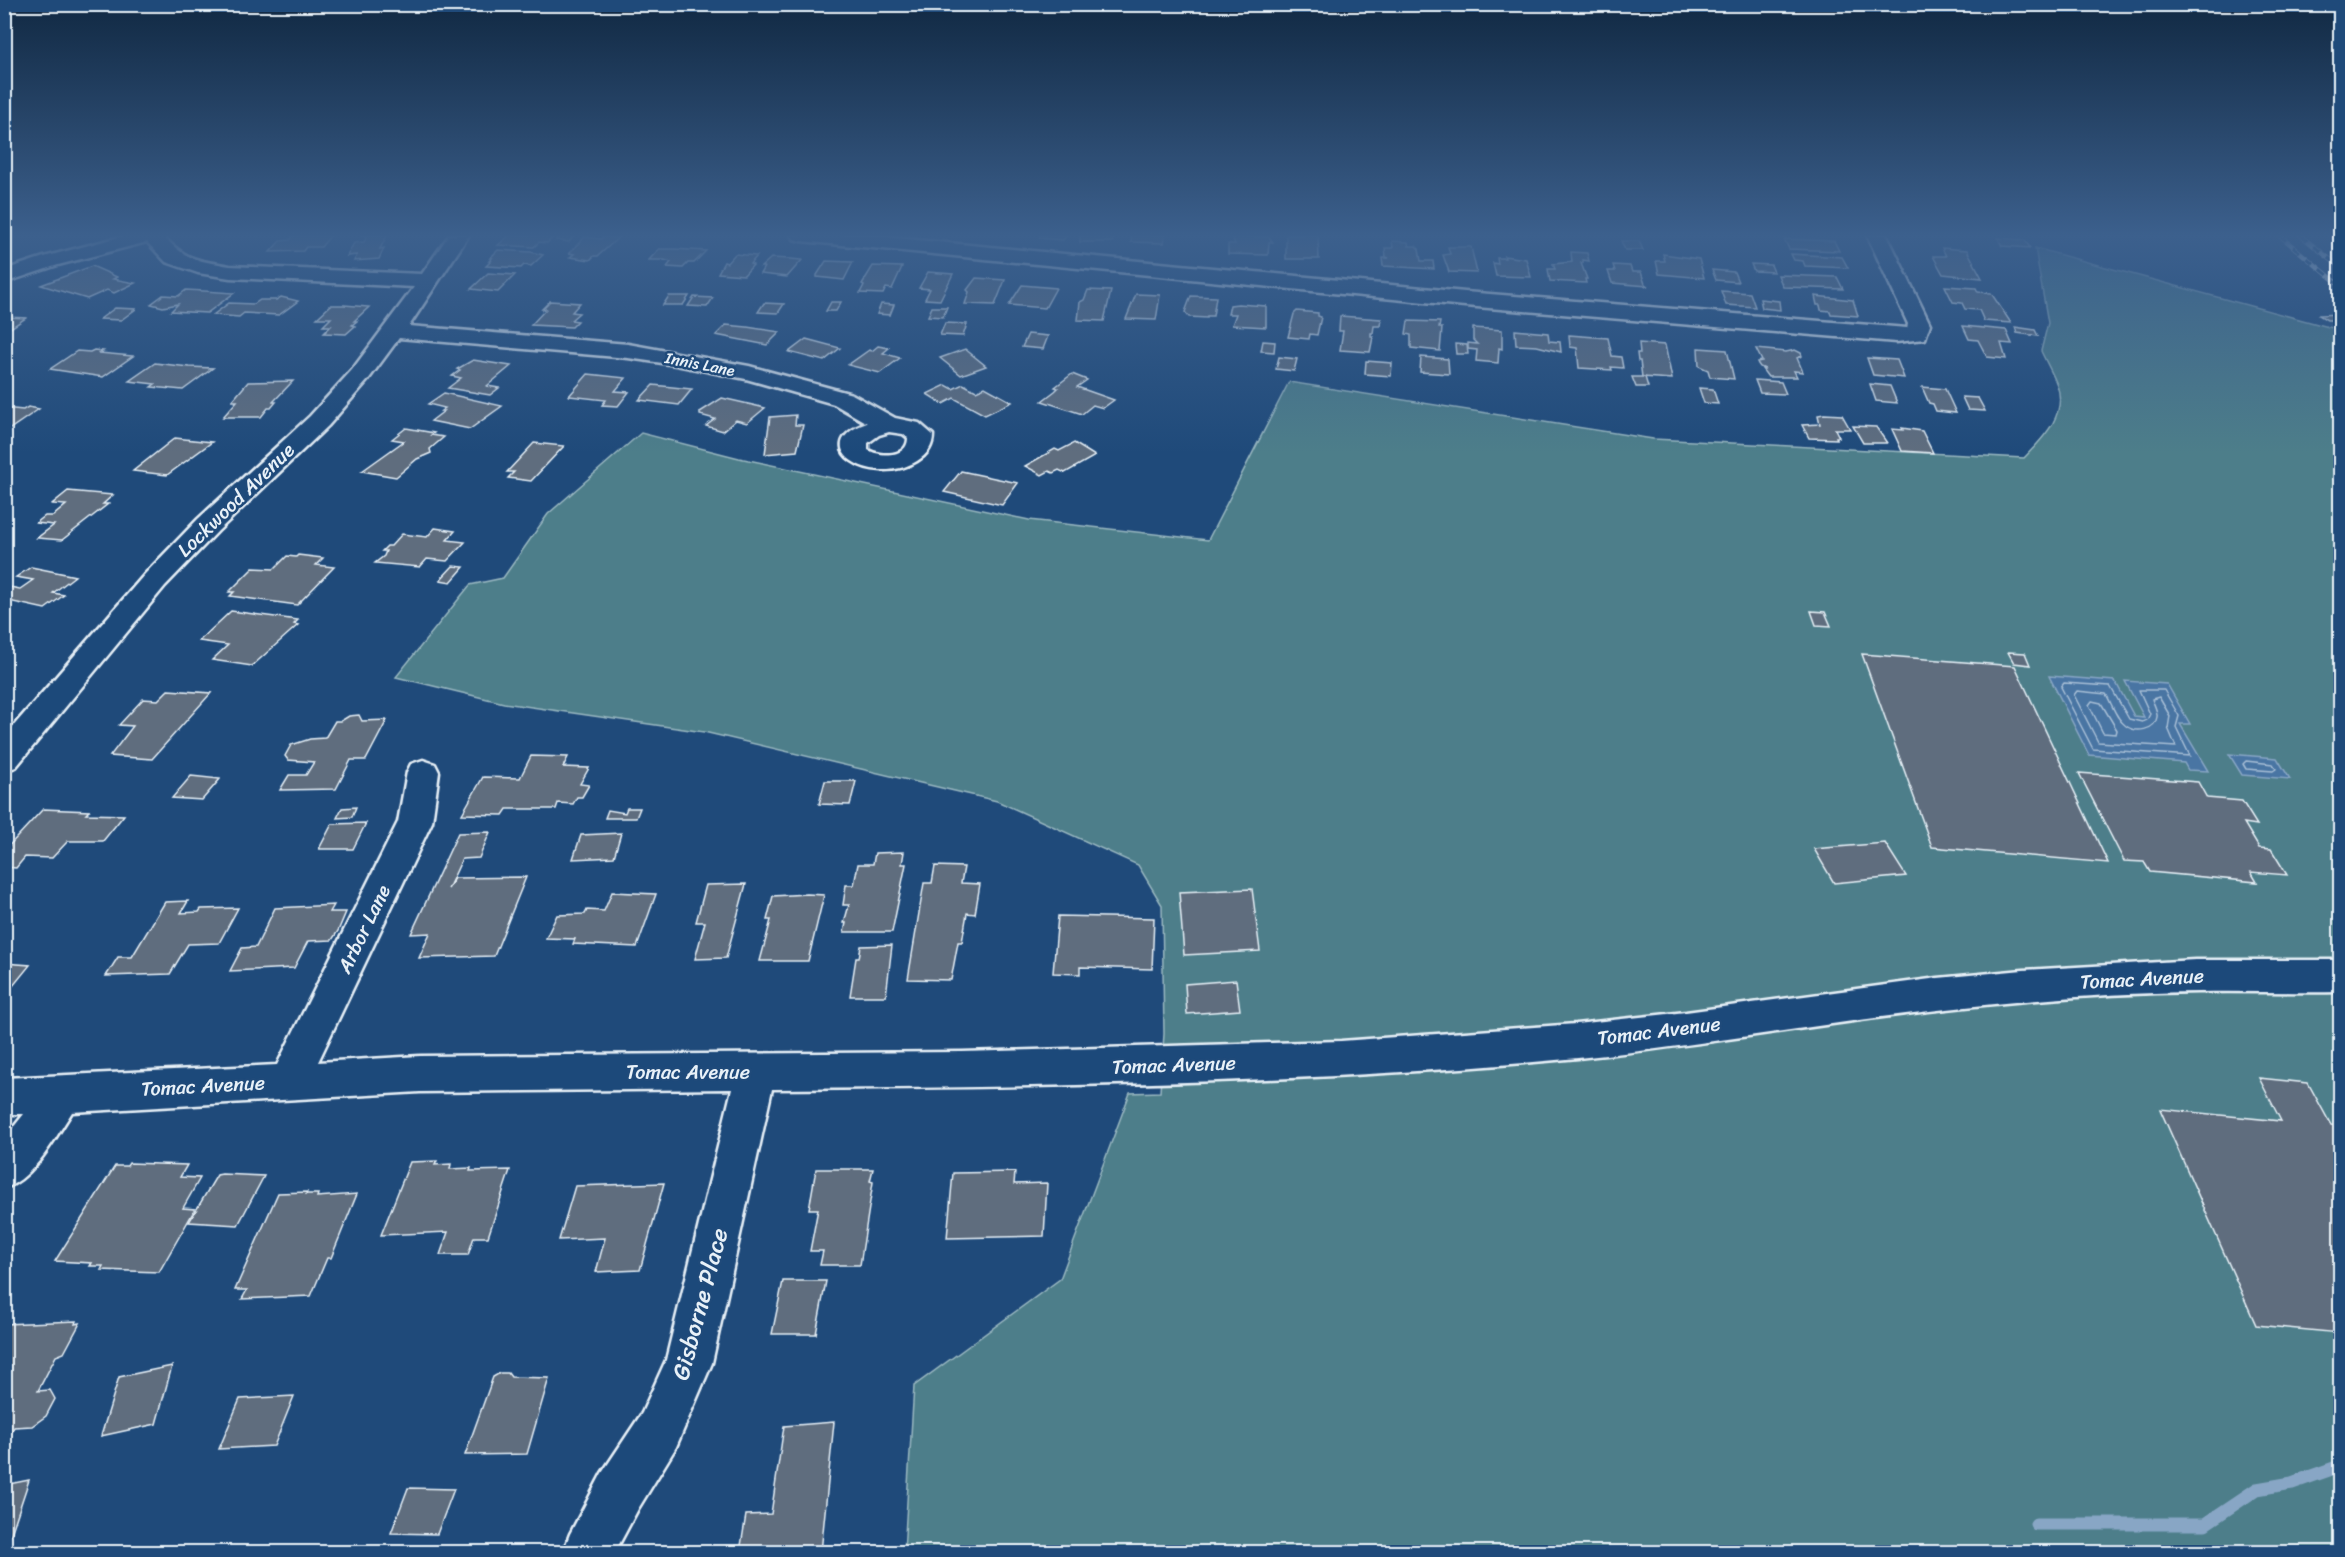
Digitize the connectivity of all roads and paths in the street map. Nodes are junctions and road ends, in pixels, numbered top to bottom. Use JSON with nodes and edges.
{"nodes":[{"id":1,"x":410,"y":308,"type":"edge"},
{"id":2,"x":1569,"y":308,"type":"edge"},
{"id":3,"x":1911,"y":308,"type":"edge"},
{"id":4,"x":394,"y":332,"type":"junction"},
{"id":5,"x":889,"y":425,"type":"dead end"},
{"id":6,"x":4,"y":759,"type":"edge"},
{"id":7,"x":423,"y":772,"type":"dead end"},
{"id":8,"x":2340,"y":976,"type":"edge"},
{"id":9,"x":756,"y":1072,"type":"junction"},
{"id":10,"x":289,"y":1081,"type":"junction"},
{"id":11,"x":61,"y":1095,"type":"junction"},
{"id":12,"x":4,"y":1096,"type":"edge"},
{"id":13,"x":4,"y":1169,"type":"edge"},
{"id":14,"x":588,"y":1552,"type":"edge"}],
"edges":[{"from":1,"to":4,"type":"street","name":"Lockwood Avenue"},
{"from":2,"to":3,"type":"street"},
{"from":4,"to":5,"type":"street","name":"Innis Lane"},
{"from":4,"to":6,"type":"street","name":"Lockwood Avenue"},
{"from":7,"to":10,"type":"street","name":"Arbor Lane"},
{"from":8,"to":9,"type":"street","name":"Tomac Avenue"},
{"from":9,"to":10,"type":"street","name":"Tomac Avenue"},
{"from":9,"to":14,"type":"street","name":"Gisborne Place"},
{"from":10,"to":11,"type":"street","name":"Tomac Avenue"},
{"from":11,"to":12,"type":"street","name":"Tomac Avenue"},
{"from":11,"to":13,"type":"street"}]}
